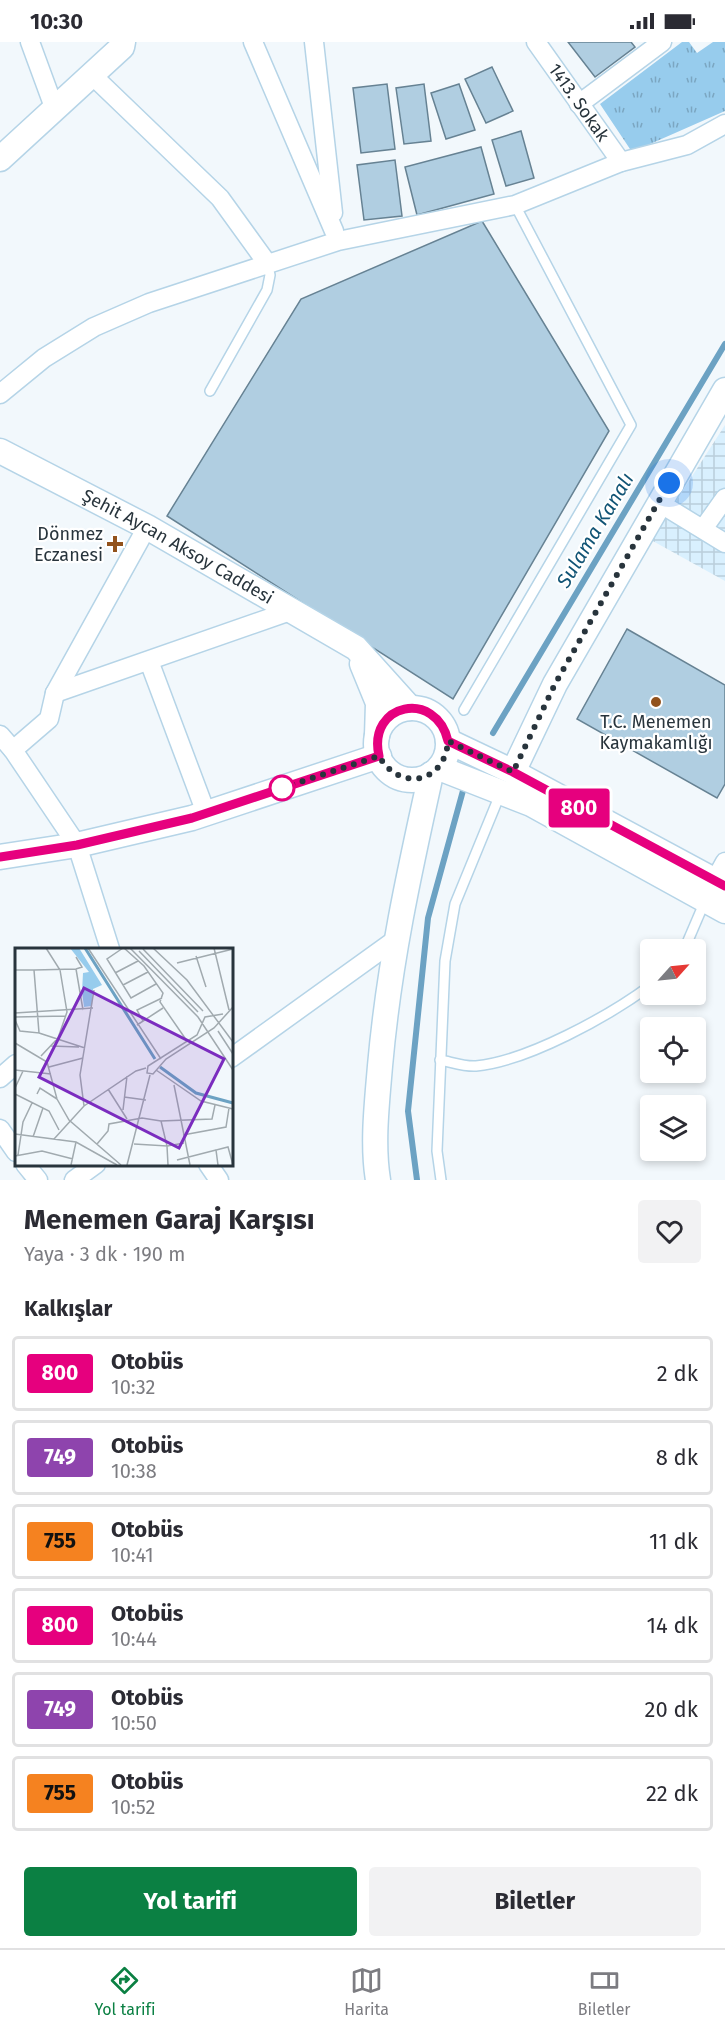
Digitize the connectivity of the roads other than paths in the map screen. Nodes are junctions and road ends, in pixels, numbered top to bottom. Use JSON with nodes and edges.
{"nodes":[{"id":1,"x":30,"y":42,"type":"edge"},
{"id":2,"x":123,"y":42,"type":"edge"},
{"id":3,"x":252,"y":42,"type":"edge"},
{"id":4,"x":314,"y":42,"type":"edge"},
{"id":5,"x":536,"y":42,"type":"edge"},
{"id":6,"x":662,"y":42,"type":"edge"},
{"id":7,"x":92,"y":75,"type":"junction"},
{"id":8,"x":579,"y":104,"type":"junction"},
{"id":9,"x":55,"y":110,"type":"junction"},
{"id":10,"x":725,"y":124,"type":"edge"},
{"id":11,"x":0,"y":159,"type":"edge"},
{"id":12,"x":621,"y":162,"type":"junction"},
{"id":13,"x":515,"y":205,"type":"junction"},
{"id":14,"x":336,"y":236,"type":"junction"},
{"id":15,"x":267,"y":262,"type":"junction"},
{"id":16,"x":725,"y":390,"type":"edge"},
{"id":17,"x":210,"y":391,"type":"dead end"},
{"id":18,"x":0,"y":394,"type":"edge"},
{"id":19,"x":0,"y":451,"type":"edge"},
{"id":20,"x":725,"y":498,"type":"edge"},
{"id":21,"x":658,"y":502,"type":"junction"},
{"id":22,"x":147,"y":527,"type":"junction"},
{"id":23,"x":703,"y":530,"type":"junction"},
{"id":24,"x":725,"y":543,"type":"edge"},
{"id":25,"x":293,"y":610,"type":"junction"},
{"id":26,"x":356,"y":648,"type":"junction"},
{"id":27,"x":149,"y":661,"type":"junction"},
{"id":28,"x":55,"y":693,"type":"junction"},
{"id":29,"x":410,"y":708,"type":"junction"},
{"id":30,"x":464,"y":710,"type":"dead end"},
{"id":31,"x":0,"y":735,"type":"edge"},
{"id":32,"x":448,"y":741,"type":"junction"},
{"id":33,"x":378,"y":746,"type":"junction"},
{"id":34,"x":14,"y":750,"type":"junction"},
{"id":35,"x":435,"y":771,"type":"junction"},
{"id":36,"x":507,"y":782,"type":"junction"},
{"id":37,"x":206,"y":813,"type":"junction"},
{"id":38,"x":77,"y":845,"type":"junction"},
{"id":39,"x":0,"y":857,"type":"edge"},
{"id":40,"x":719,"y":888,"type":"edge"},
{"id":41,"x":690,"y":939,"type":"edge"},
{"id":42,"x":395,"y":940,"type":"junction"},
{"id":43,"x":110,"y":948,"type":"edge"},
{"id":44,"x":640,"y":991,"type":"edge"},
{"id":45,"x":232,"y":1057,"type":"edge"},
{"id":46,"x":440,"y":1059,"type":"junction"},
{"id":47,"x":15,"y":1065,"type":"edge"},
{"id":48,"x":0,"y":1078,"type":"edge"},
{"id":49,"x":0,"y":1129,"type":"edge"},
{"id":50,"x":15,"y":1151,"type":"edge"},
{"id":51,"x":26,"y":1165,"type":"edge"},
{"id":52,"x":209,"y":1165,"type":"edge"},
{"id":53,"x":98,"y":1170,"type":"edge"},
{"id":54,"x":38,"y":1180,"type":"edge"},
{"id":55,"x":74,"y":1180,"type":"edge"},
{"id":56,"x":219,"y":1180,"type":"edge"},
{"id":57,"x":378,"y":1180,"type":"edge"},
{"id":58,"x":441,"y":1180,"type":"edge"}],
"edges":[{"from":1,"to":9,"type":"street"},
{"from":2,"to":7,"type":"street"},
{"from":3,"to":14,"type":"street"},
{"from":4,"to":14,"type":"street"},
{"from":5,"to":8,"type":"street","name":"1413. Sokak"},
{"from":6,"to":8,"type":"street"},
{"from":7,"to":9,"type":"street"},
{"from":7,"to":15,"type":"street"},
{"from":8,"to":12,"type":"street","name":"1413. Sokak"},
{"from":9,"to":11,"type":"street"},
{"from":10,"to":12,"type":"street"},
{"from":12,"to":13,"type":"street"},
{"from":13,"to":14,"type":"street"},
{"from":13,"to":30,"type":"lane"},
{"from":14,"to":15,"type":"street"},
{"from":15,"to":17,"type":"lane"},
{"from":15,"to":18,"type":"street"},
{"from":16,"to":21,"type":"street"},
{"from":19,"to":22,"type":"street","name":"Şehit Aycan Aksoy Caddesi"},
{"from":20,"to":23,"type":"street"},
{"from":21,"to":23,"type":"street"},
{"from":21,"to":36,"type":"street"},
{"from":22,"to":25,"type":"street","name":"Şehit Aycan Aksoy Caddesi"},
{"from":22,"to":28,"type":"street"},
{"from":23,"to":24,"type":"street"},
{"from":25,"to":26,"type":"street","name":"Şehit Aycan Aksoy Caddesi"},
{"from":25,"to":27,"type":"street"},
{"from":26,"to":29,"type":"street","name":"Şehit Aycan Aksoy Caddesi"},
{"from":26,"to":33,"type":"street"},
{"from":27,"to":28,"type":"street"},
{"from":27,"to":37,"type":"street"},
{"from":28,"to":34,"type":"street"},
{"from":29,"to":32,"type":"street"},
{"from":29,"to":33,"type":"street"},
{"from":31,"to":34,"type":"street"},
{"from":32,"to":35,"type":"street"},
{"from":32,"to":36,"type":"street"},
{"from":33,"to":35,"type":"street"},
{"from":33,"to":37,"type":"street"},
{"from":34,"to":38,"type":"street"},
{"from":35,"to":36,"type":"street"},
{"from":35,"to":42,"type":"street"},
{"from":36,"to":40,"type":"street"},
{"from":36,"to":46,"type":"lane"},
{"from":37,"to":38,"type":"street"},
{"from":38,"to":39,"type":"street"},
{"from":38,"to":43,"type":"street"},
{"from":40,"to":41,"type":"lane"},
{"from":42,"to":45,"type":"street"},
{"from":42,"to":57,"type":"street"},
{"from":44,"to":46,"type":"lane"},
{"from":46,"to":58,"type":"lane"},
{"from":47,"to":48,"type":"street"},
{"from":49,"to":50,"type":"street"},
{"from":51,"to":54,"type":"street"},
{"from":52,"to":56,"type":"street"},
{"from":53,"to":55,"type":"street"}]}
